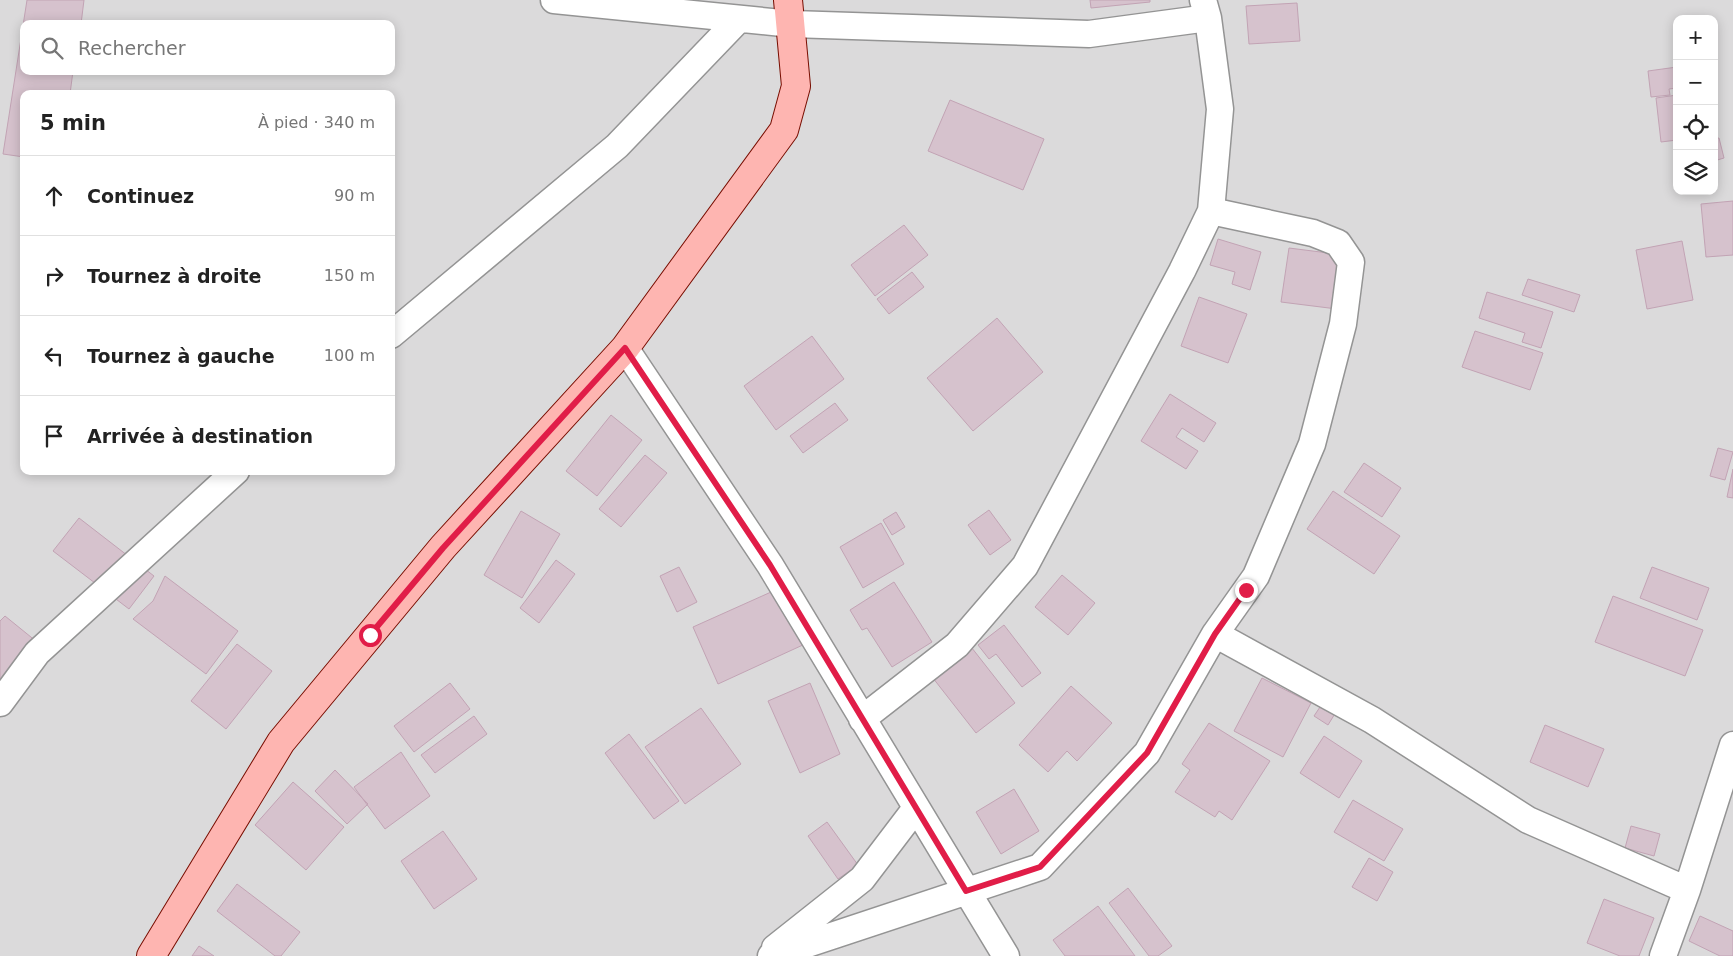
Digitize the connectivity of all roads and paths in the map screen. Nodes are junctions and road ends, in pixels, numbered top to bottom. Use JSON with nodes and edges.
{"nodes":[{"id":1,"x":554,"y":0,"type":"edge"},
{"id":2,"x":1206,"y":9,"type":"edge"},
{"id":3,"x":790,"y":12,"type":"edge"},
{"id":4,"x":739,"y":19,"type":"junction"},
{"id":5,"x":1211,"y":211,"type":"junction"},
{"id":6,"x":395,"y":332,"type":"edge"},
{"id":7,"x":625,"y":348,"type":"junction"},
{"id":8,"x":232,"y":475,"type":"edge"},
{"id":9,"x":1215,"y":634,"type":"junction"},
{"id":10,"x":0,"y":703,"type":"edge"},
{"id":11,"x":862,"y":720,"type":"junction"},
{"id":12,"x":1733,"y":745,"type":"edge"},
{"id":13,"x":916,"y":808,"type":"junction"},
{"id":14,"x":1687,"y":890,"type":"junction"},
{"id":15,"x":966,"y":891,"type":"junction"},
{"id":16,"x":151,"y":956,"type":"edge"},
{"id":17,"x":765,"y":956,"type":"edge"},
{"id":18,"x":771,"y":956,"type":"edge"},
{"id":19,"x":1006,"y":956,"type":"edge"},
{"id":20,"x":1662,"y":956,"type":"edge"}],
"edges":[{"from":1,"to":4,"type":"street"},
{"from":2,"to":3,"type":"street"},
{"from":2,"to":5,"type":"street"},
{"from":3,"to":4,"type":"street"},
{"from":3,"to":7,"type":"main road"},
{"from":4,"to":6,"type":"street"},
{"from":5,"to":9,"type":"street"},
{"from":5,"to":11,"type":"street"},
{"from":7,"to":11,"type":"street"},
{"from":7,"to":16,"type":"main road"},
{"from":8,"to":10,"type":"street"},
{"from":9,"to":14,"type":"street"},
{"from":9,"to":15,"type":"street"},
{"from":11,"to":13,"type":"street"},
{"from":12,"to":14,"type":"street"},
{"from":13,"to":15,"type":"street"},
{"from":13,"to":17,"type":"street"},
{"from":14,"to":20,"type":"street"},
{"from":15,"to":18,"type":"street"},
{"from":15,"to":19,"type":"street"}]}
